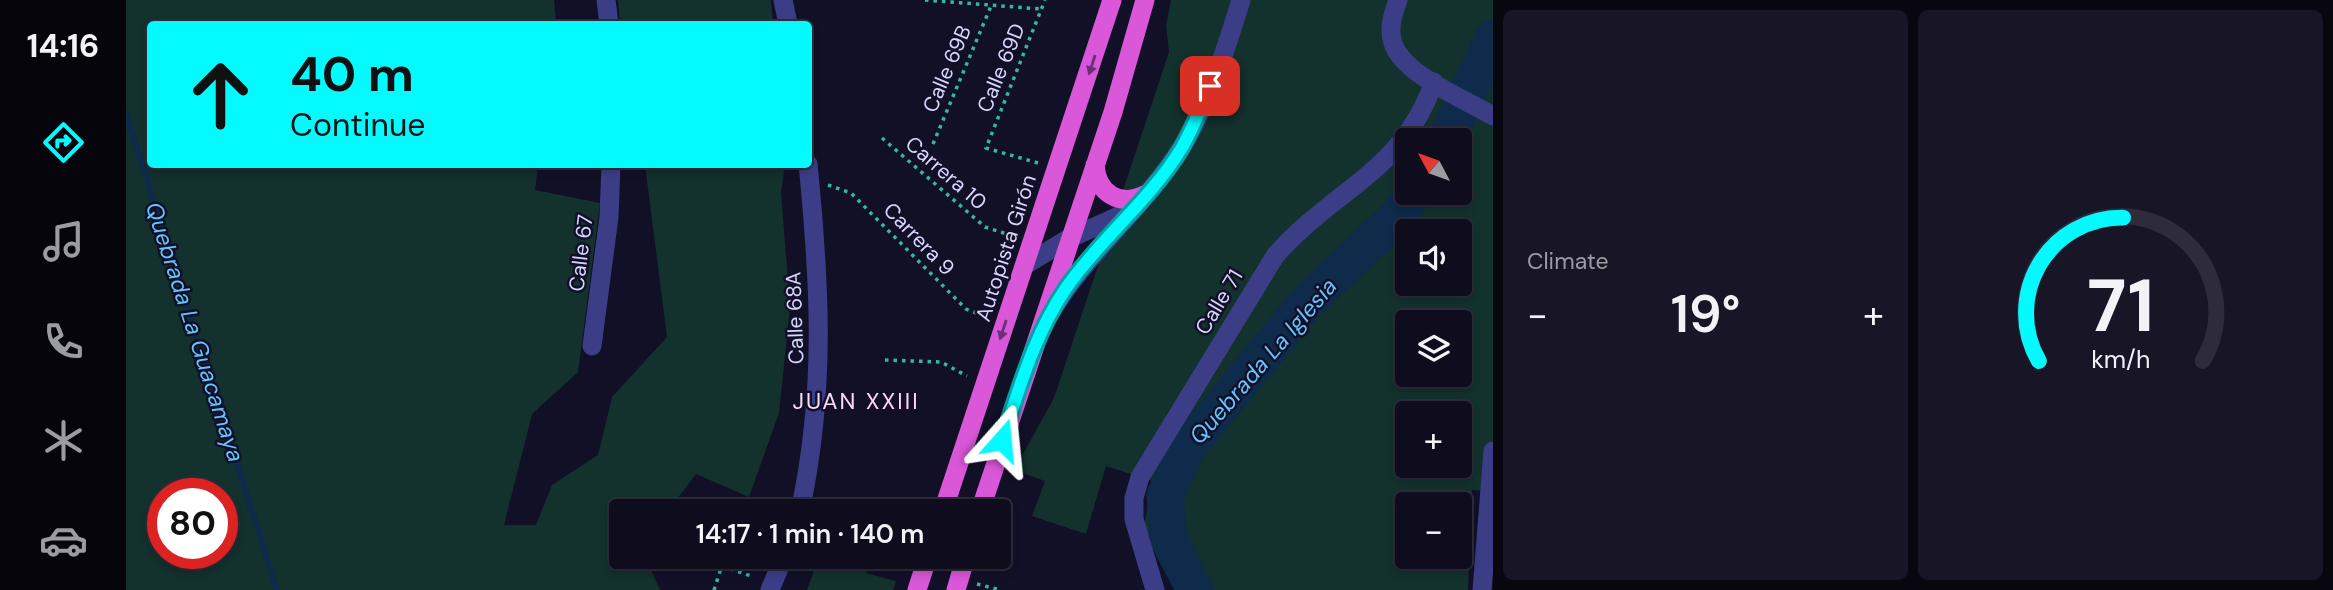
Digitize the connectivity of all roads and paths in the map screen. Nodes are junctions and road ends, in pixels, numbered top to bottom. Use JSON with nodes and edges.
{"nodes":[{"id":1,"x":606,"y":0,"type":"edge"},
{"id":2,"x":783,"y":0,"type":"edge"},
{"id":3,"x":925,"y":0,"type":"edge"},
{"id":4,"x":1045,"y":0,"type":"edge"},
{"id":5,"x":1112,"y":0,"type":"edge"},
{"id":6,"x":1145,"y":0,"type":"edge"},
{"id":7,"x":1241,"y":0,"type":"edge"},
{"id":8,"x":1398,"y":0,"type":"edge"},
{"id":9,"x":990,"y":6,"type":"junction"},
{"id":10,"x":1041,"y":9,"type":"junction"},
{"id":11,"x":609,"y":21,"type":"edge"},
{"id":12,"x":787,"y":21,"type":"edge"},
{"id":13,"x":1443,"y":87,"type":"junction"},
{"id":14,"x":1487,"y":113,"type":"edge"},
{"id":15,"x":882,"y":138,"type":"dead end"},
{"id":16,"x":933,"y":144,"type":"dead end"},
{"id":17,"x":1095,"y":165,"type":"junction"},
{"id":18,"x":611,"y":168,"type":"edge"},
{"id":19,"x":1056,"y":168,"type":"junction"},
{"id":20,"x":808,"y":171,"type":"edge"},
{"id":21,"x":1144,"y":195,"type":"junction"},
{"id":22,"x":1068,"y":239,"type":"junction"},
{"id":23,"x":1032,"y":240,"type":"junction"},
{"id":24,"x":1025,"y":265,"type":"junction"},
{"id":25,"x":1004,"y":324,"type":"junction"},
{"id":26,"x":1037,"y":337,"type":"junction"},
{"id":27,"x":592,"y":346,"type":"dead end"},
{"id":28,"x":885,"y":360,"type":"dead end"},
{"id":29,"x":985,"y":385,"type":"junction"},
{"id":30,"x":1493,"y":451,"type":"edge"},
{"id":31,"x":802,"y":499,"type":"edge"},
{"id":32,"x":947,"y":499,"type":"edge"},
{"id":33,"x":984,"y":499,"type":"edge"},
{"id":34,"x":721,"y":569,"type":"edge"},
{"id":35,"x":729,"y":569,"type":"edge"},
{"id":36,"x":779,"y":569,"type":"edge"},
{"id":37,"x":924,"y":569,"type":"edge"},
{"id":38,"x":964,"y":586,"type":"edge"},
{"id":39,"x":771,"y":587,"type":"edge"},
{"id":40,"x":714,"y":590,"type":"edge"},
{"id":41,"x":917,"y":590,"type":"edge"},
{"id":42,"x":1000,"y":590,"type":"edge"},
{"id":43,"x":1155,"y":590,"type":"edge"},
{"id":44,"x":1482,"y":590,"type":"edge"}],
"edges":[{"from":1,"to":11,"type":"street"},
{"from":2,"to":12,"type":"street"},
{"from":3,"to":9,"type":"path"},
{"from":4,"to":10,"type":"path","name":"Calle 69D"},
{"from":5,"to":19,"type":"highway","name":"Autopista Girón","one_way":true},
{"from":6,"to":17,"type":"highway"},
{"from":7,"to":21,"type":"street"},
{"from":8,"to":13,"type":"street"},
{"from":9,"to":10,"type":"path"},
{"from":9,"to":16,"type":"path","name":"Calle 69B"},
{"from":10,"to":19,"type":"path","name":"Calle 69D"},
{"from":13,"to":14,"type":"street"},
{"from":13,"to":43,"type":"street","name":"Calle 71"},
{"from":15,"to":23,"type":"path","name":"Carrera 10"},
{"from":17,"to":21,"type":"highway"},
{"from":17,"to":22,"type":"highway"},
{"from":18,"to":27,"type":"street","name":"Calle 67"},
{"from":19,"to":23,"type":"highway","name":"Autopista Girón"},
{"from":20,"to":25,"type":"path","name":"Carrera 9"},
{"from":20,"to":31,"type":"street","name":"Calle 68A"},
{"from":21,"to":22,"type":"street"},
{"from":21,"to":26,"type":"street"},
{"from":22,"to":24,"type":"street"},
{"from":22,"to":26,"type":"highway"},
{"from":23,"to":24,"type":"highway","name":"Autopista Girón"},
{"from":24,"to":25,"type":"highway","name":"Autopista Girón"},
{"from":25,"to":29,"type":"highway","name":"Autopista Girón","one_way":true},
{"from":26,"to":33,"type":"highway"},
{"from":28,"to":29,"type":"path"},
{"from":29,"to":32,"type":"highway","name":"Autopista Girón"},
{"from":30,"to":44,"type":"street"},
{"from":34,"to":40,"type":"path"},
{"from":35,"to":39,"type":"path"},
{"from":36,"to":39,"type":"street"},
{"from":37,"to":41,"type":"highway"},
{"from":38,"to":42,"type":"path"}]}
